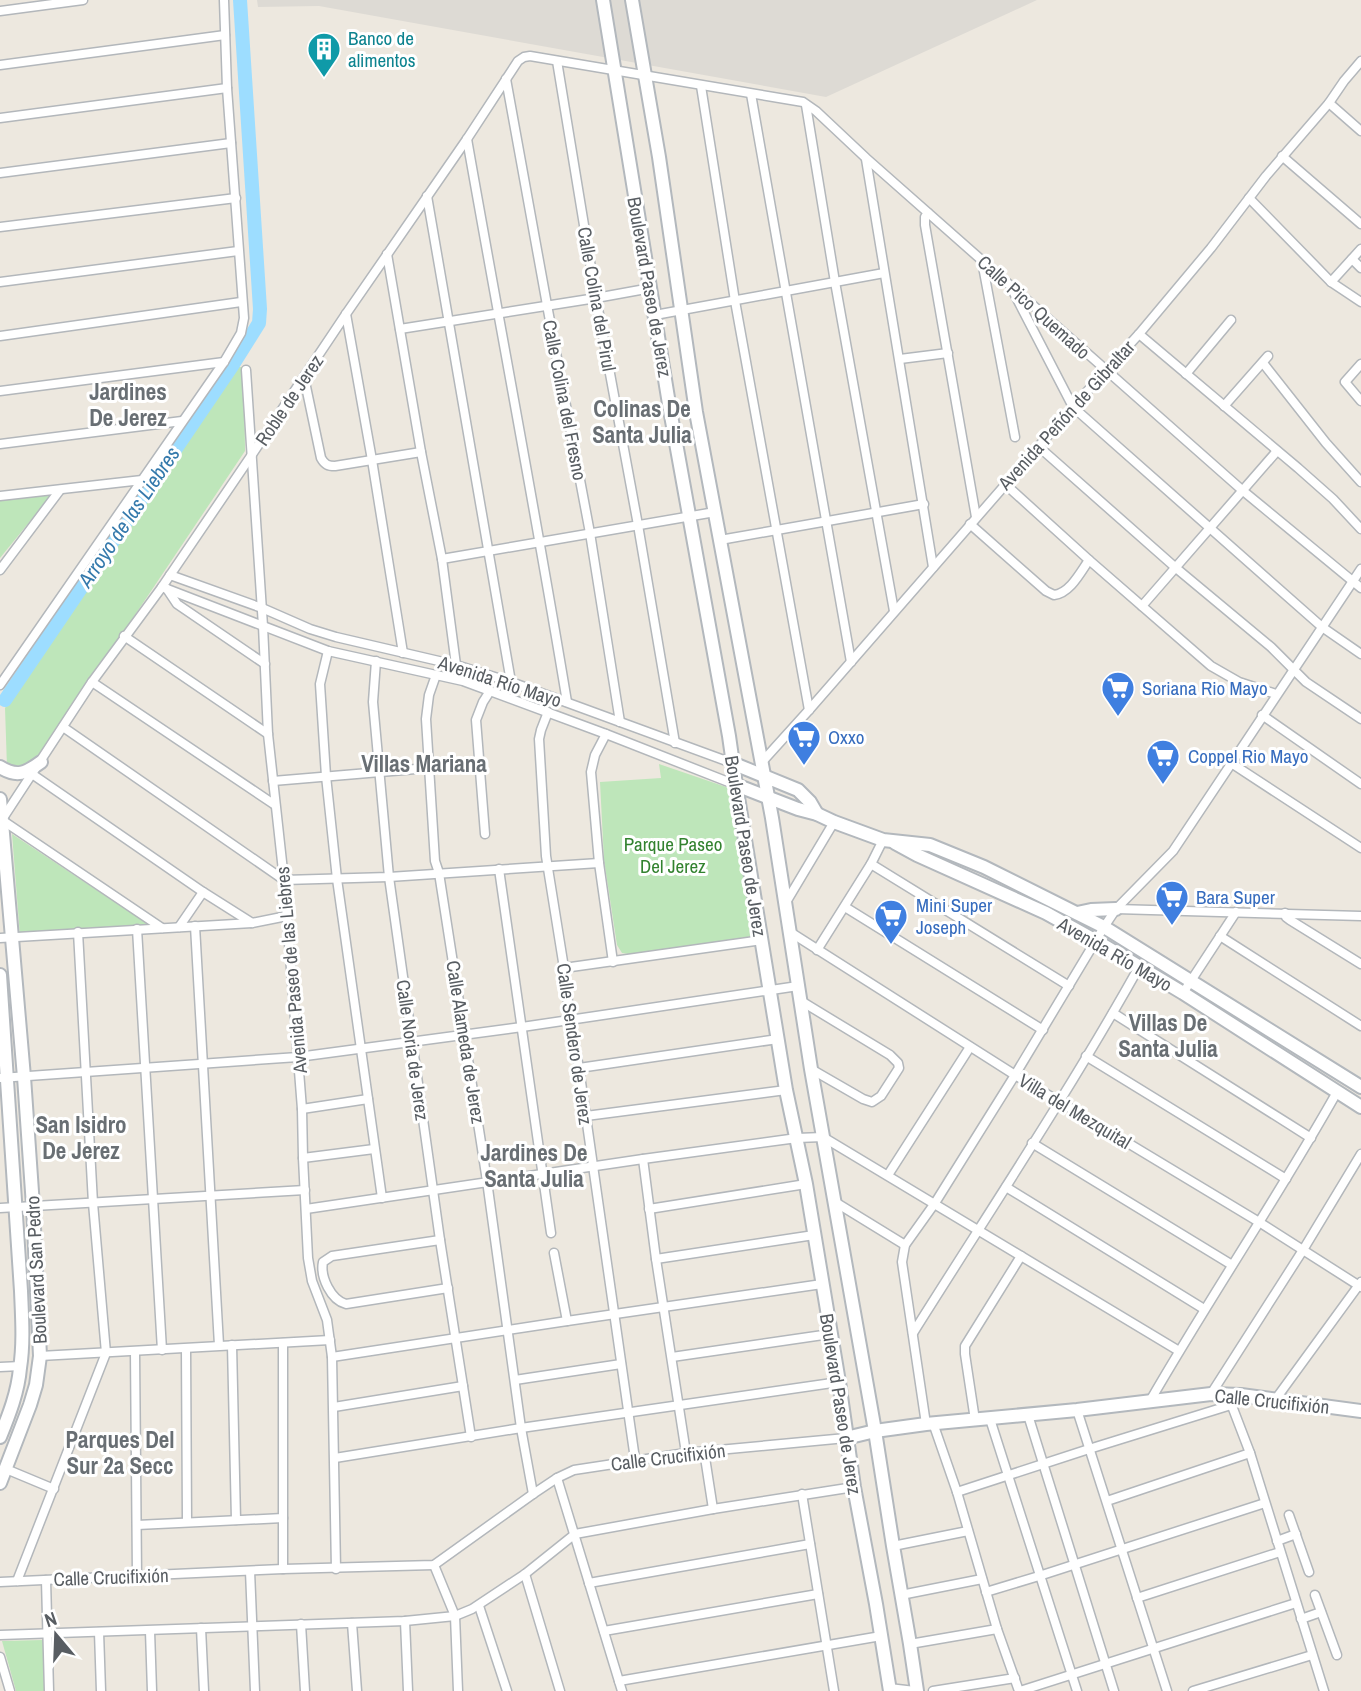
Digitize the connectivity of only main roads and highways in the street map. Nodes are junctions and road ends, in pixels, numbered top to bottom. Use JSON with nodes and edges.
{"nodes":[{"id":1,"x":603,"y":0,"type":"edge"},
{"id":2,"x":632,"y":0,"type":"edge"},
{"id":3,"x":41,"y":762,"type":"road end"},
{"id":4,"x":732,"y":763,"type":"junction"},
{"id":5,"x":0,"y":767,"type":"edge"},
{"id":6,"x":764,"y":776,"type":"junction"},
{"id":7,"x":736,"y":785,"type":"junction"},
{"id":8,"x":768,"y":798,"type":"junction"},
{"id":9,"x":0,"y":799,"type":"edge"},
{"id":10,"x":817,"y":814,"type":"junction"},
{"id":11,"x":1,"y":821,"type":"edge"},
{"id":12,"x":889,"y":841,"type":"junction"},
{"id":13,"x":1116,"y":909,"type":"road end"},
{"id":14,"x":1077,"y":914,"type":"junction"},
{"id":15,"x":6,"y":938,"type":"edge"},
{"id":16,"x":0,"y":975,"type":"edge"},
{"id":17,"x":4,"y":1078,"type":"edge"},
{"id":18,"x":1361,"y":1087,"type":"edge"},
{"id":19,"x":1361,"y":1107,"type":"edge"},
{"id":20,"x":1361,"y":1411,"type":"edge"},
{"id":21,"x":875,"y":1431,"type":"junction"},
{"id":22,"x":0,"y":1437,"type":"edge"},
{"id":23,"x":846,"y":1438,"type":"junction"},
{"id":24,"x":0,"y":1483,"type":"edge"},
{"id":25,"x":889,"y":1689,"type":"edge"},
{"id":26,"x":916,"y":1691,"type":"edge"}],
"edges":[{"from":1,"to":4,"type":"main road","name":"Boulevard Paseo de Jerez"},
{"from":2,"to":6,"type":"main road","name":"Boulevard Paseo de Jerez"},
{"from":3,"to":5,"type":"main road"},
{"from":4,"to":6,"type":"main road","name":"Avenida Río Mayo"},
{"from":4,"to":7,"type":"main road","name":"Boulevard Paseo de Jerez"},
{"from":6,"to":8,"type":"main road","name":"Boulevard Paseo de Jerez"},
{"from":6,"to":10,"type":"main road","name":"Avenida Río Mayo"},
{"from":7,"to":8,"type":"main road","name":"Avenida Río Mayo"},
{"from":7,"to":23,"type":"main road","name":"Boulevard Paseo de Jerez"},
{"from":8,"to":10,"type":"main road","name":"Avenida Río Mayo"},
{"from":8,"to":21,"type":"main road","name":"Boulevard Paseo de Jerez"},
{"from":9,"to":11,"type":"main road","name":"Boulevard San Pedro"},
{"from":10,"to":12,"type":"main road","name":"Avenida Río Mayo"},
{"from":11,"to":15,"type":"main road","name":"Boulevard San Pedro"},
{"from":12,"to":14,"type":"main road","name":"Avenida Río Mayo"},
{"from":12,"to":19,"type":"main road","name":"Avenida Río Mayo"},
{"from":13,"to":14,"type":"main road"},
{"from":14,"to":18,"type":"main road","name":"Avenida Río Mayo"},
{"from":15,"to":24,"type":"main road","name":"Boulevard San Pedro"},
{"from":16,"to":17,"type":"main road","name":"Boulevard San Pedro"},
{"from":17,"to":22,"type":"main road","name":"Boulevard San Pedro"},
{"from":20,"to":21,"type":"main road","name":"Calle Crucifixión"},
{"from":21,"to":23,"type":"main road","name":"Calle Crucifixión"},
{"from":21,"to":26,"type":"main road","name":"Boulevard Paseo de Jerez"},
{"from":23,"to":25,"type":"main road","name":"Boulevard Paseo de Jerez"}]}
